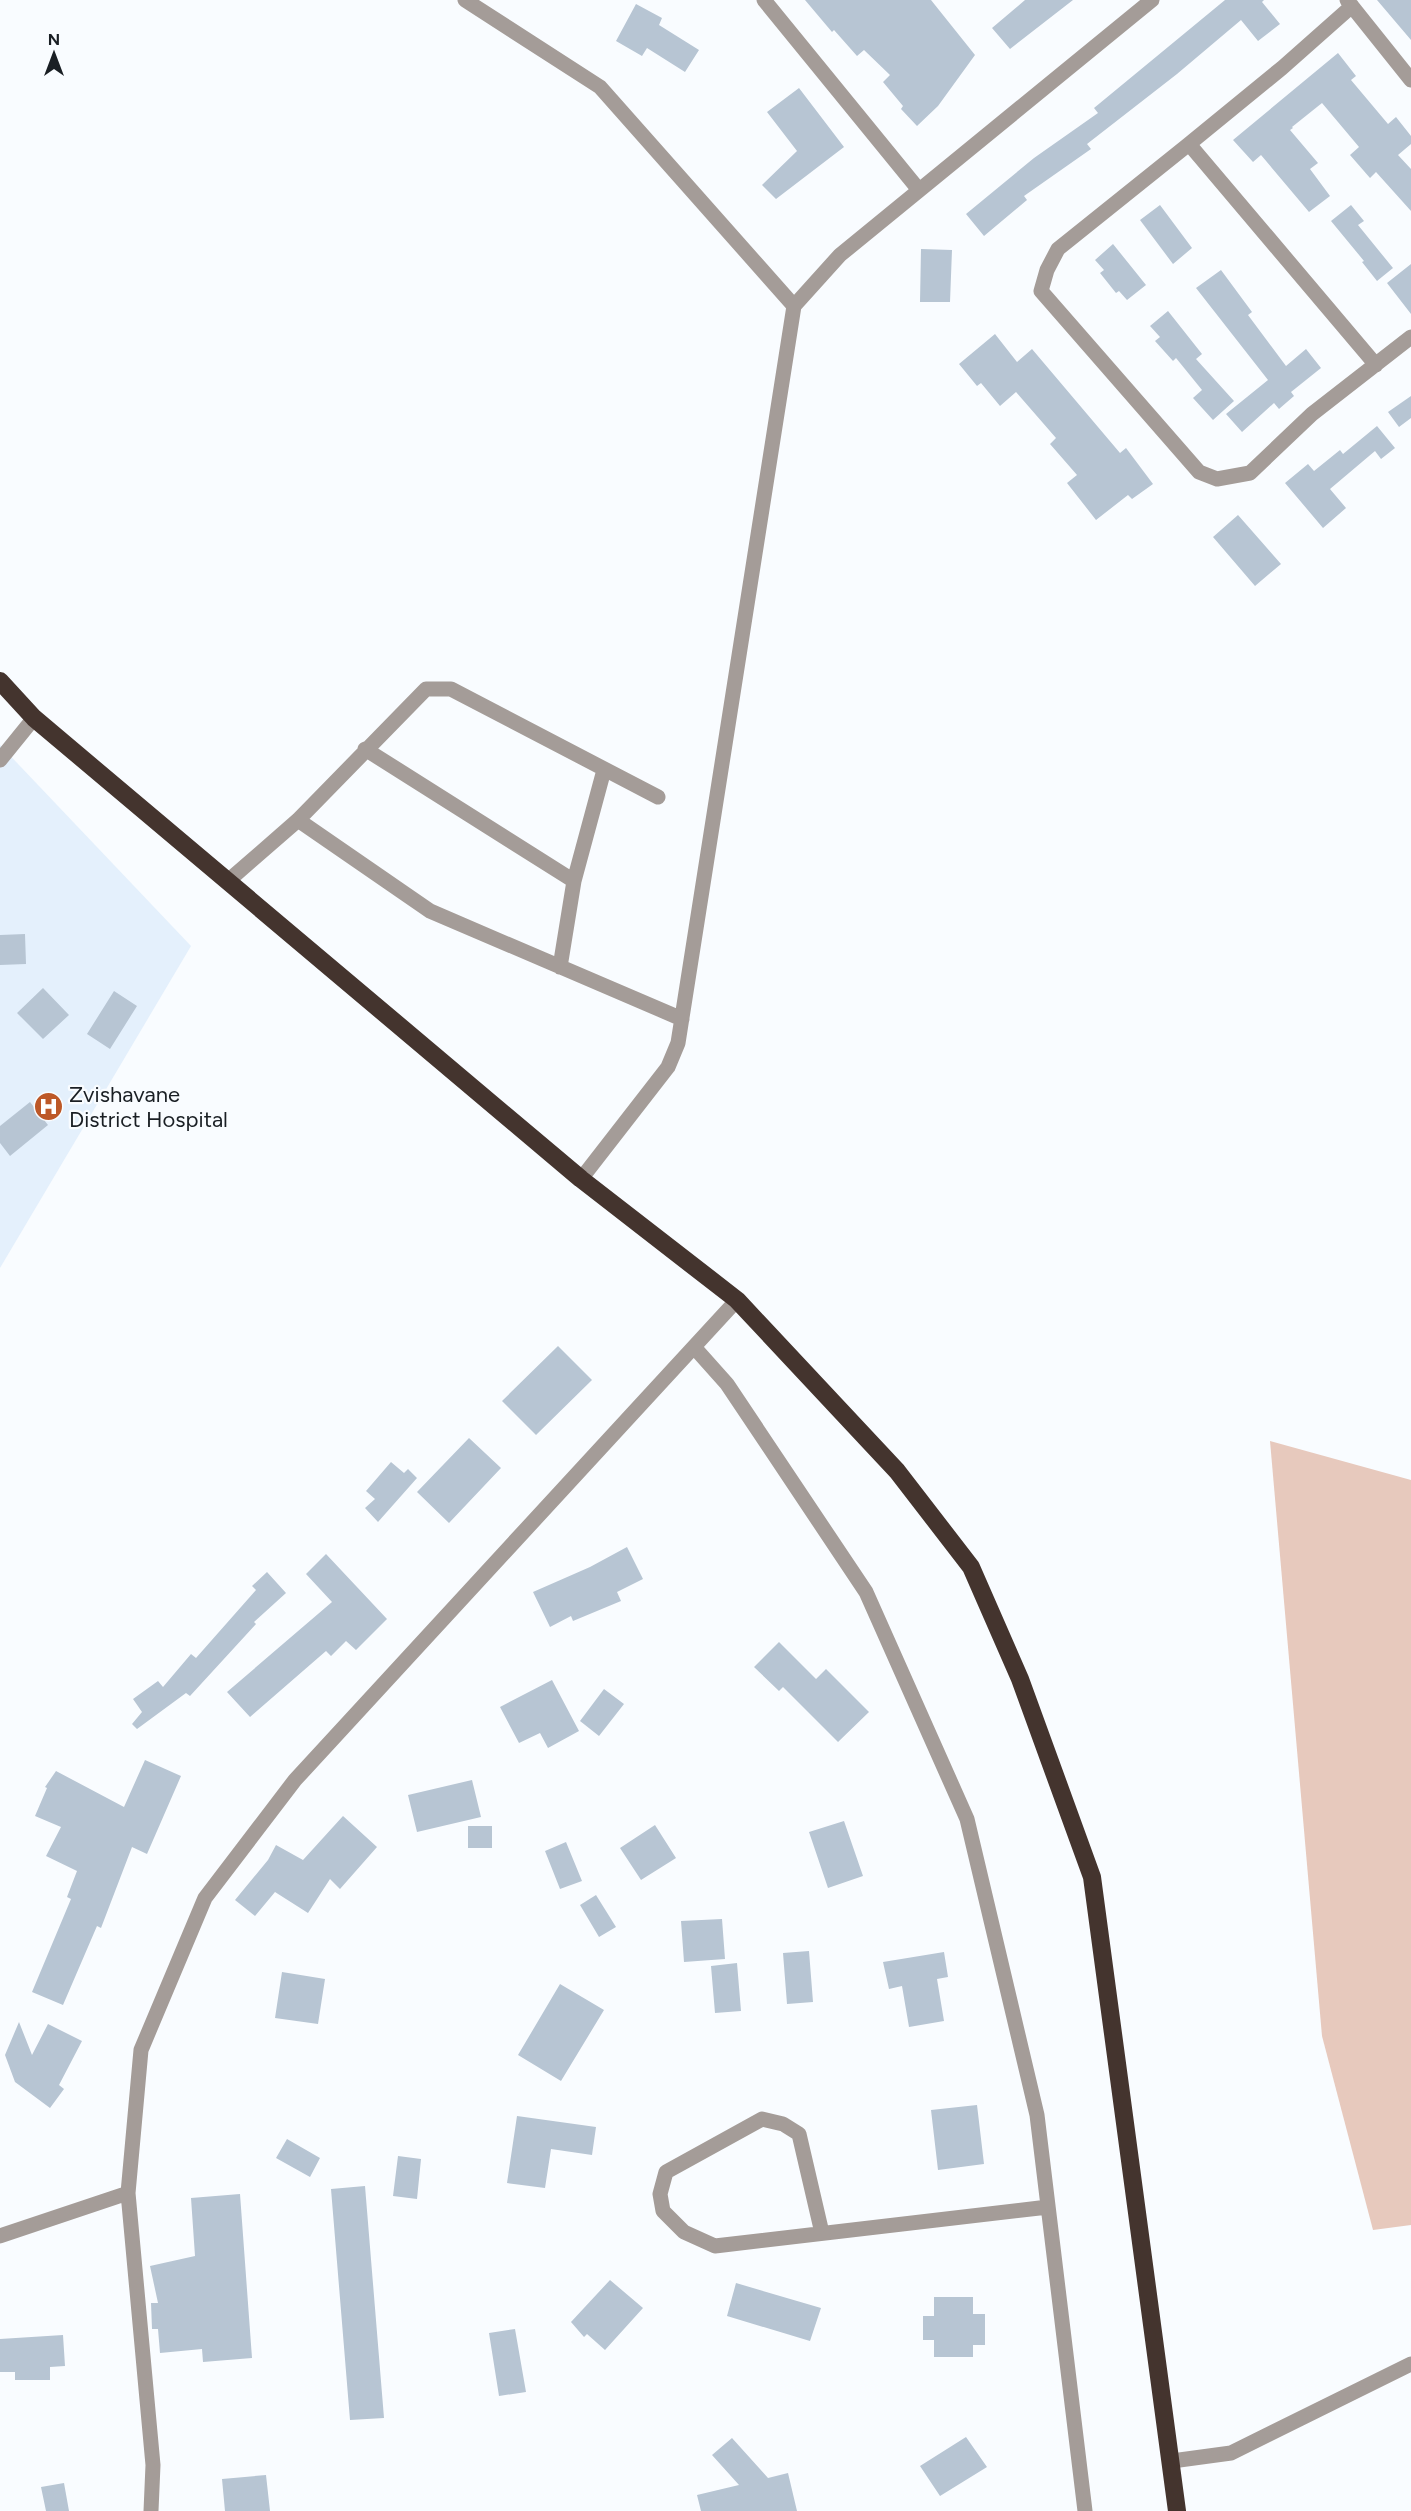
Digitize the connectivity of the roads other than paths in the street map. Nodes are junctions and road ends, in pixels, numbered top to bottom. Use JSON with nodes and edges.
{"nodes":[{"id":1,"x":465,"y":0,"type":"edge"},
{"id":2,"x":764,"y":0,"type":"edge"},
{"id":3,"x":1152,"y":0,"type":"edge"},
{"id":4,"x":1349,"y":3,"type":"edge"},
{"id":5,"x":1411,"y":80,"type":"edge"},
{"id":6,"x":1189,"y":144,"type":"junction"},
{"id":7,"x":919,"y":190,"type":"junction"},
{"id":8,"x":794,"y":306,"type":"junction"},
{"id":9,"x":1411,"y":337,"type":"edge"},
{"id":10,"x":1376,"y":365,"type":"junction"},
{"id":11,"x":0,"y":681,"type":"edge"},
{"id":12,"x":34,"y":718,"type":"junction"},
{"id":13,"x":365,"y":749,"type":"junction"},
{"id":14,"x":0,"y":760,"type":"edge"},
{"id":15,"x":604,"y":770,"type":"junction"},
{"id":16,"x":658,"y":797,"type":"dead end"},
{"id":17,"x":298,"y":820,"type":"junction"},
{"id":18,"x":228,"y":881,"type":"junction"},
{"id":19,"x":574,"y":881,"type":"junction"},
{"id":20,"x":560,"y":967,"type":"junction"},
{"id":21,"x":682,"y":1018,"type":"junction"},
{"id":22,"x":581,"y":1179,"type":"junction"},
{"id":23,"x":737,"y":1300,"type":"junction"},
{"id":24,"x":694,"y":1347,"type":"junction"},
{"id":25,"x":128,"y":2193,"type":"junction"},
{"id":26,"x":1048,"y":2207,"type":"junction"},
{"id":27,"x":822,"y":2234,"type":"junction"},
{"id":28,"x":0,"y":2236,"type":"edge"},
{"id":29,"x":1411,"y":2364,"type":"edge"},
{"id":30,"x":1172,"y":2461,"type":"junction"},
{"id":31,"x":152,"y":2511,"type":"edge"},
{"id":32,"x":1085,"y":2511,"type":"edge"},
{"id":33,"x":1178,"y":2511,"type":"edge"}],
"edges":[{"from":1,"to":8,"type":"street"},
{"from":2,"to":7,"type":"street"},
{"from":3,"to":7,"type":"street"},
{"from":4,"to":5,"type":"street"},
{"from":4,"to":6,"type":"street"},
{"from":6,"to":10,"type":"street"},
{"from":6,"to":10,"type":"street"},
{"from":7,"to":8,"type":"street"},
{"from":8,"to":21,"type":"street"},
{"from":9,"to":10,"type":"street"},
{"from":11,"to":12,"type":"highway"},
{"from":12,"to":14,"type":"street"},
{"from":12,"to":18,"type":"highway"},
{"from":13,"to":15,"type":"street"},
{"from":13,"to":17,"type":"street"},
{"from":13,"to":19,"type":"street"},
{"from":15,"to":16,"type":"street"},
{"from":15,"to":19,"type":"street"},
{"from":17,"to":18,"type":"street"},
{"from":17,"to":20,"type":"street"},
{"from":18,"to":22,"type":"highway"},
{"from":19,"to":20,"type":"street"},
{"from":20,"to":21,"type":"street"},
{"from":21,"to":22,"type":"street"},
{"from":22,"to":23,"type":"highway"},
{"from":23,"to":24,"type":"street"},
{"from":23,"to":30,"type":"highway"},
{"from":24,"to":25,"type":"street"},
{"from":24,"to":26,"type":"street"},
{"from":25,"to":28,"type":"street"},
{"from":25,"to":31,"type":"street"},
{"from":26,"to":27,"type":"street"},
{"from":26,"to":32,"type":"street"},
{"from":27,"to":27,"type":"street"},
{"from":29,"to":30,"type":"street"},
{"from":30,"to":33,"type":"highway"}]}
